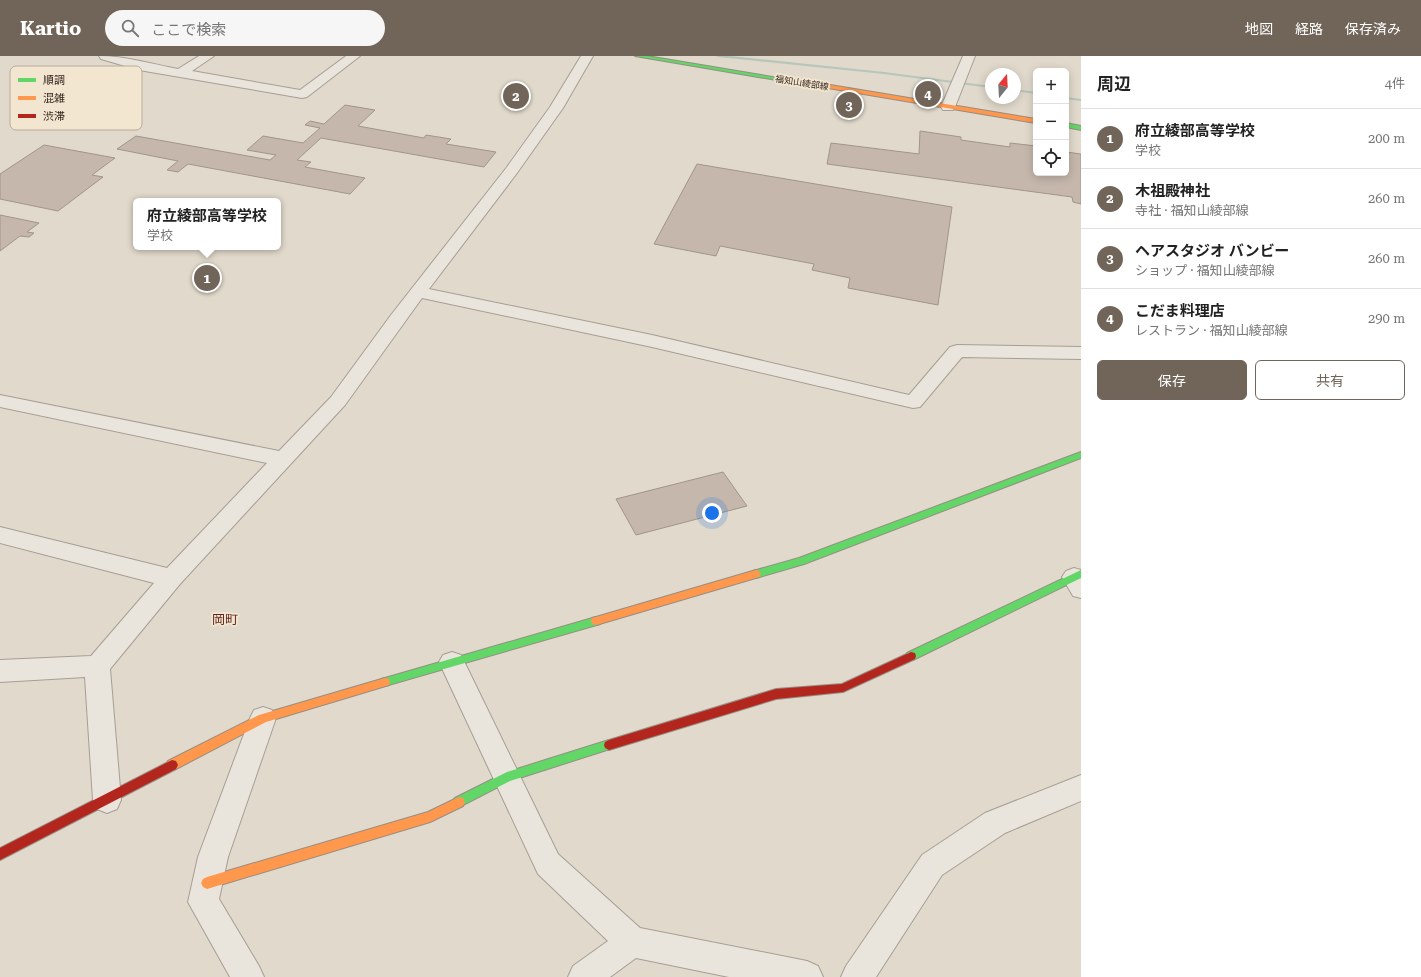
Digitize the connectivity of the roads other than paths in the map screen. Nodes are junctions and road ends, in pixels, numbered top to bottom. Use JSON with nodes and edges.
{"nodes":[{"id":1,"x":105,"y":56,"type":"edge"},
{"id":2,"x":208,"y":56,"type":"edge"},
{"id":3,"x":354,"y":56,"type":"edge"},
{"id":4,"x":588,"y":56,"type":"edge"},
{"id":5,"x":969,"y":56,"type":"edge"},
{"id":6,"x":647,"y":57,"type":"edge"},
{"id":7,"x":139,"y":66,"type":"edge"},
{"id":8,"x":142,"y":67,"type":"edge"},
{"id":9,"x":180,"y":73,"type":"junction"},
{"id":10,"x":948,"y":107,"type":"junction"},
{"id":11,"x":1033,"y":121,"type":"edge"},
{"id":12,"x":1069,"y":126,"type":"edge"},
{"id":13,"x":1081,"y":128,"type":"edge"},
{"id":14,"x":419,"y":292,"type":"junction"},
{"id":15,"x":1081,"y":353,"type":"edge"},
{"id":16,"x":0,"y":401,"type":"edge"},
{"id":17,"x":1081,"y":454,"type":"edge"},
{"id":18,"x":282,"y":459,"type":"junction"},
{"id":19,"x":0,"y":535,"type":"edge"},
{"id":20,"x":172,"y":578,"type":"junction"},
{"id":21,"x":1079,"y":580,"type":"edge"},
{"id":22,"x":452,"y":662,"type":"junction"},
{"id":23,"x":98,"y":666,"type":"junction"},
{"id":24,"x":0,"y":671,"type":"edge"},
{"id":25,"x":263,"y":718,"type":"junction"},
{"id":26,"x":507,"y":777,"type":"junction"},
{"id":27,"x":1081,"y":788,"type":"edge"},
{"id":28,"x":107,"y":800,"type":"junction"},
{"id":29,"x":0,"y":854,"type":"edge"},
{"id":30,"x":207,"y":883,"type":"junction"},
{"id":31,"x":632,"y":942,"type":"junction"},
{"id":32,"x":248,"y":977,"type":"edge"},
{"id":33,"x":584,"y":977,"type":"edge"},
{"id":34,"x":807,"y":977,"type":"edge"},
{"id":35,"x":857,"y":977,"type":"edge"}],
"edges":[{"from":1,"to":7,"type":"street"},
{"from":2,"to":9,"type":"street"},
{"from":3,"to":9,"type":"street"},
{"from":4,"to":14,"type":"street"},
{"from":5,"to":10,"type":"street"},
{"from":6,"to":10,"type":"street","name":"福知山綾部線"},
{"from":8,"to":9,"type":"street"},
{"from":10,"to":11,"type":"street","name":"福知山綾部線"},
{"from":12,"to":13,"type":"street"},
{"from":14,"to":15,"type":"street"},
{"from":14,"to":18,"type":"street"},
{"from":16,"to":18,"type":"street"},
{"from":17,"to":22,"type":"street"},
{"from":18,"to":20,"type":"street"},
{"from":19,"to":20,"type":"street"},
{"from":20,"to":23,"type":"street"},
{"from":21,"to":26,"type":"street"},
{"from":22,"to":25,"type":"street"},
{"from":22,"to":26,"type":"street"},
{"from":23,"to":24,"type":"street"},
{"from":23,"to":28,"type":"street"},
{"from":25,"to":28,"type":"street"},
{"from":25,"to":30,"type":"street"},
{"from":26,"to":30,"type":"street"},
{"from":26,"to":31,"type":"street"},
{"from":27,"to":35,"type":"street"},
{"from":28,"to":29,"type":"street"},
{"from":30,"to":32,"type":"street"},
{"from":31,"to":33,"type":"street"},
{"from":31,"to":34,"type":"street"}]}
